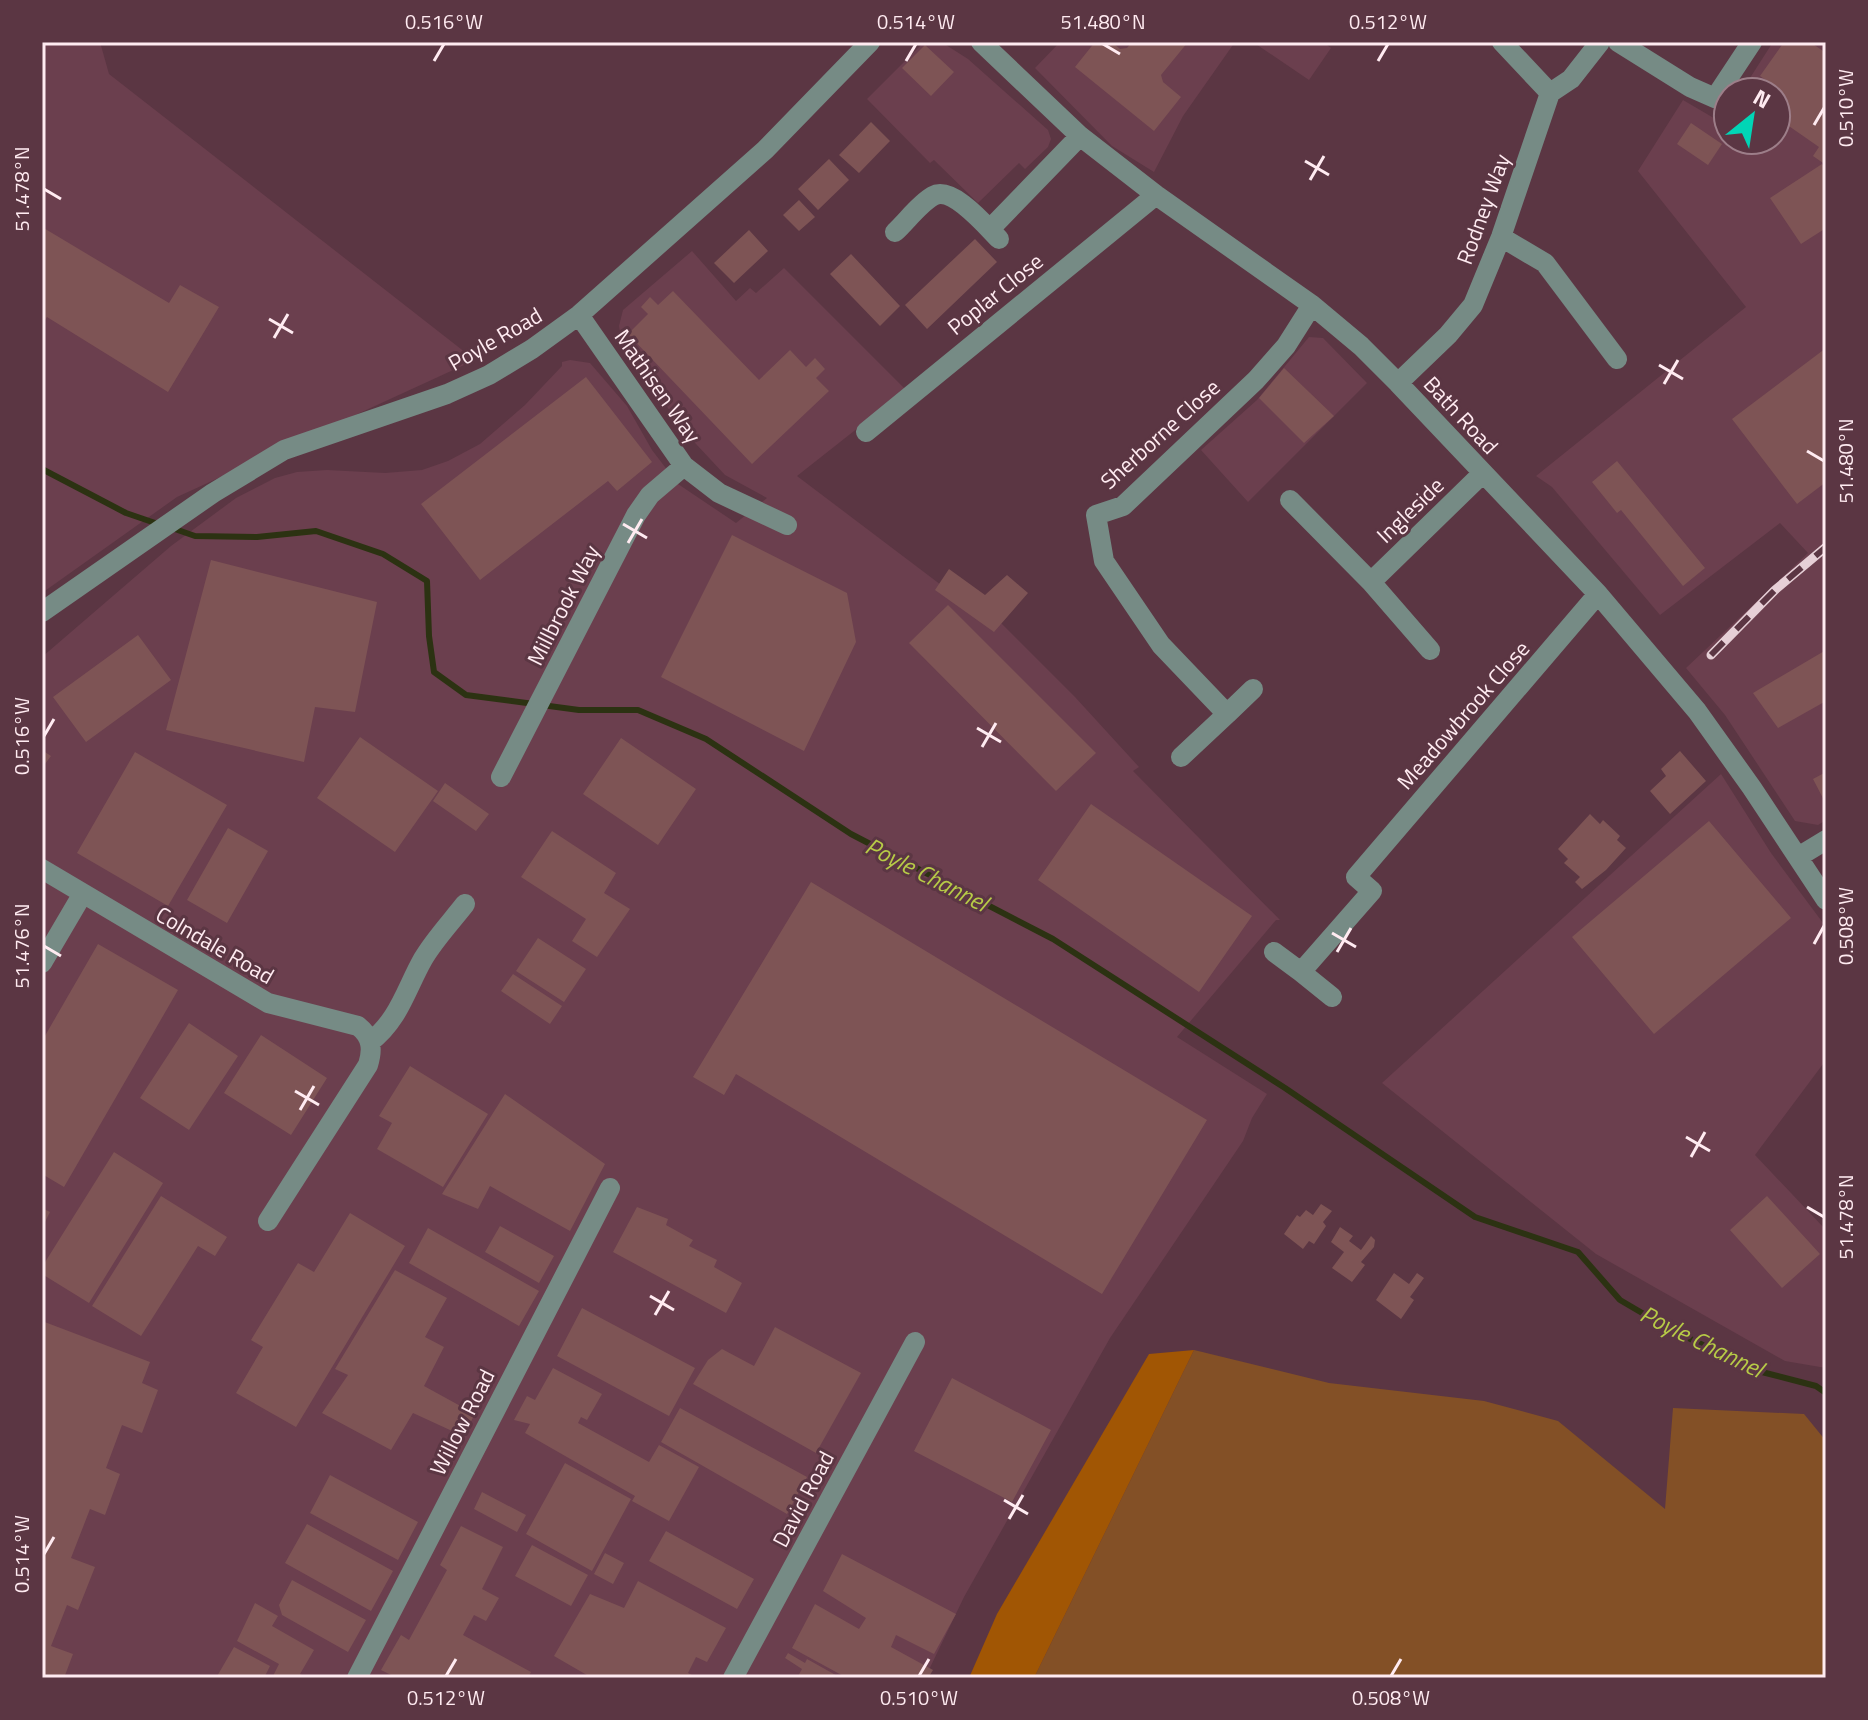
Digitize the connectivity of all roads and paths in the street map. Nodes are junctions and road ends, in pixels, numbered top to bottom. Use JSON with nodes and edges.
{"nodes":[{"id":1,"x":870,"y":42,"type":"edge"},
{"id":2,"x":1502,"y":42,"type":"edge"},
{"id":3,"x":1600,"y":42,"type":"edge"},
{"id":4,"x":1618,"y":42,"type":"edge"},
{"id":5,"x":1752,"y":42,"type":"edge"},
{"id":6,"x":987,"y":44,"type":"edge"},
{"id":7,"x":1550,"y":93,"type":"junction"},
{"id":8,"x":1080,"y":136,"type":"junction"},
{"id":9,"x":1156,"y":195,"type":"junction"},
{"id":10,"x":895,"y":232,"type":"dead end"},
{"id":11,"x":1501,"y":237,"type":"junction"},
{"id":12,"x":1312,"y":305,"type":"junction"},
{"id":13,"x":579,"y":315,"type":"junction"},
{"id":14,"x":1617,"y":359,"type":"dead end"},
{"id":15,"x":1398,"y":383,"type":"junction"},
{"id":16,"x":866,"y":432,"type":"dead end"},
{"id":17,"x":684,"y":466,"type":"junction"},
{"id":18,"x":1483,"y":473,"type":"junction"},
{"id":19,"x":1290,"y":500,"type":"dead end"},
{"id":20,"x":787,"y":525,"type":"dead end"},
{"id":21,"x":1371,"y":582,"type":"junction"},
{"id":22,"x":1598,"y":594,"type":"junction"},
{"id":23,"x":42,"y":612,"type":"edge"},
{"id":24,"x":1430,"y":650,"type":"dead end"},
{"id":25,"x":1253,"y":689,"type":"dead end"},
{"id":26,"x":1227,"y":714,"type":"junction"},
{"id":27,"x":1181,"y":757,"type":"dead end"},
{"id":28,"x":501,"y":777,"type":"dead end"},
{"id":29,"x":1826,"y":840,"type":"edge"},
{"id":30,"x":1798,"y":857,"type":"junction"},
{"id":31,"x":42,"y":869,"type":"edge"},
{"id":32,"x":82,"y":895,"type":"junction"},
{"id":33,"x":1826,"y":900,"type":"edge"},
{"id":34,"x":465,"y":904,"type":"dead end"},
{"id":35,"x":1274,"y":952,"type":"dead end"},
{"id":36,"x":42,"y":963,"type":"edge"},
{"id":37,"x":1301,"y":972,"type":"junction"},
{"id":38,"x":1332,"y":997,"type":"dead end"},
{"id":39,"x":370,"y":1042,"type":"junction"},
{"id":40,"x":610,"y":1188,"type":"dead end"},
{"id":41,"x":268,"y":1221,"type":"dead end"},
{"id":42,"x":915,"y":1342,"type":"dead end"},
{"id":43,"x":357,"y":1678,"type":"edge"},
{"id":44,"x":733,"y":1678,"type":"edge"}],
"edges":[{"from":1,"to":13,"type":"street","name":"Poyle Road"},
{"from":2,"to":7,"type":"street"},
{"from":3,"to":7,"type":"street"},
{"from":4,"to":5,"type":"street"},
{"from":6,"to":8,"type":"street","name":"Bath Road"},
{"from":7,"to":11,"type":"street","name":"Rodney Way"},
{"from":8,"to":9,"type":"street","name":"Bath Road"},
{"from":8,"to":10,"type":"street"},
{"from":9,"to":12,"type":"street","name":"Bath Road"},
{"from":9,"to":16,"type":"street","name":"Poplar Close"},
{"from":11,"to":14,"type":"street"},
{"from":11,"to":15,"type":"street","name":"Rodney Way"},
{"from":12,"to":15,"type":"street","name":"Bath Road"},
{"from":12,"to":26,"type":"street","name":"Sherborne Close"},
{"from":13,"to":17,"type":"street","name":"Mathisen Way"},
{"from":13,"to":23,"type":"street","name":"Poyle Road"},
{"from":15,"to":18,"type":"street","name":"Bath Road"},
{"from":17,"to":20,"type":"street","name":"Mathisen Way"},
{"from":17,"to":28,"type":"street","name":"Millbrook Way"},
{"from":18,"to":21,"type":"street","name":"Ingleside"},
{"from":18,"to":22,"type":"street","name":"Bath Road"},
{"from":19,"to":21,"type":"street"},
{"from":21,"to":24,"type":"street"},
{"from":22,"to":30,"type":"street","name":"Bath Road"},
{"from":22,"to":37,"type":"street","name":"Meadowbrook Close"},
{"from":25,"to":26,"type":"street"},
{"from":26,"to":27,"type":"street"},
{"from":29,"to":30,"type":"street"},
{"from":30,"to":33,"type":"street","name":"Bath Road"},
{"from":31,"to":32,"type":"street","name":"Colndale Road"},
{"from":32,"to":36,"type":"street"},
{"from":32,"to":39,"type":"street","name":"Colndale Road"},
{"from":34,"to":39,"type":"street"},
{"from":35,"to":37,"type":"street"},
{"from":37,"to":38,"type":"street"},
{"from":39,"to":41,"type":"street"},
{"from":40,"to":43,"type":"street","name":"Willow Road"},
{"from":42,"to":44,"type":"street","name":"David Road"}]}
